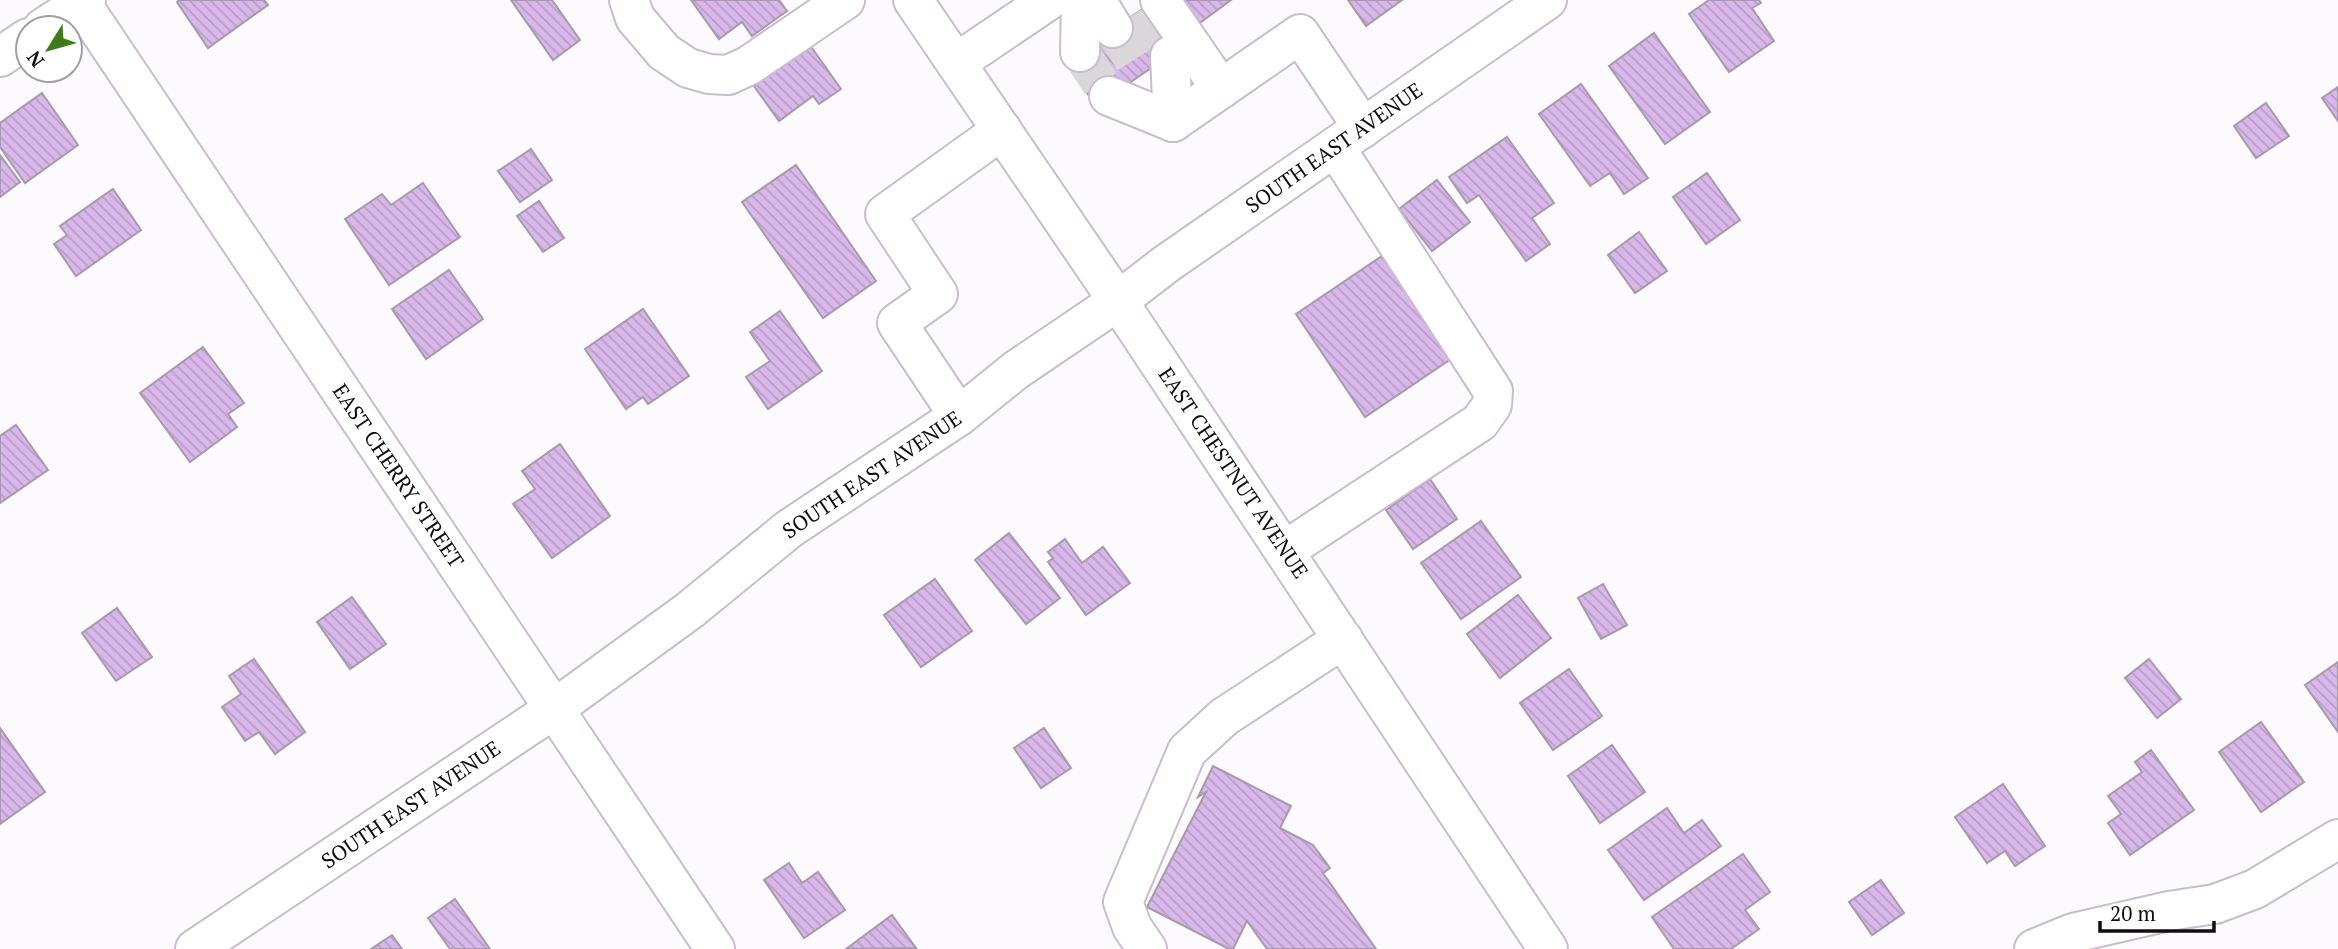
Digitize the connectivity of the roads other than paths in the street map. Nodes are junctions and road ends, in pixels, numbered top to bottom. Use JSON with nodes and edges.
{"nodes":[{"id":1,"x":629,"y":0,"type":"edge"},
{"id":2,"x":845,"y":0,"type":"edge"},
{"id":3,"x":913,"y":0,"type":"edge"},
{"id":4,"x":1049,"y":0,"type":"edge"},
{"id":5,"x":1081,"y":0,"type":"edge"},
{"id":6,"x":1547,"y":0,"type":"edge"},
{"id":7,"x":83,"y":2,"type":"edge"},
{"id":8,"x":1126,"y":8,"type":"edge"},
{"id":9,"x":65,"y":14,"type":"edge"},
{"id":10,"x":1080,"y":52,"type":"tunnel mouth"},
{"id":11,"x":956,"y":63,"type":"junction"},
{"id":12,"x":1156,"y":65,"type":"tunnel mouth"},
{"id":13,"x":1221,"y":89,"type":"junction"},
{"id":14,"x":1109,"y":96,"type":"tunnel mouth"},
{"id":15,"x":1173,"y":122,"type":"junction"},
{"id":16,"x":1002,"y":130,"type":"junction"},
{"id":17,"x":1349,"y":137,"type":"junction"},
{"id":18,"x":1118,"y":301,"type":"junction"},
{"id":19,"x":960,"y":416,"type":"junction"},
{"id":20,"x":1284,"y":551,"type":"junction"},
{"id":21,"x":1343,"y":639,"type":"junction"},
{"id":22,"x":554,"y":709,"type":"junction"},
{"id":23,"x":2338,"y":839,"type":"edge"},
{"id":24,"x":2095,"y":939,"type":"edge"},
{"id":25,"x":195,"y":949,"type":"edge"},
{"id":26,"x":715,"y":949,"type":"edge"},
{"id":27,"x":1147,"y":949,"type":"edge"},
{"id":28,"x":1549,"y":949,"type":"edge"},
{"id":29,"x":2034,"y":949,"type":"edge"}],
"edges":[{"from":1,"to":2,"type":"street"},
{"from":3,"to":11,"type":"street","name":"EAST CHESTNUT AVENUE"},
{"from":4,"to":11,"type":"street"},
{"from":5,"to":10,"type":"street"},
{"from":6,"to":17,"type":"street","name":"SOUTH EAST AVENUE"},
{"from":7,"to":9,"type":"street"},
{"from":7,"to":22,"type":"street","name":"EAST CHERRY STREET"},
{"from":8,"to":13,"type":"street"},
{"from":11,"to":16,"type":"street","name":"EAST CHESTNUT AVENUE"},
{"from":12,"to":15,"type":"street"},
{"from":13,"to":15,"type":"street"},
{"from":13,"to":17,"type":"street"},
{"from":14,"to":15,"type":"street"},
{"from":16,"to":18,"type":"street","name":"EAST CHESTNUT AVENUE"},
{"from":16,"to":19,"type":"street"},
{"from":17,"to":18,"type":"street","name":"SOUTH EAST AVENUE"},
{"from":17,"to":20,"type":"street"},
{"from":18,"to":19,"type":"street","name":"SOUTH EAST AVENUE"},
{"from":18,"to":20,"type":"street","name":"EAST CHESTNUT AVENUE"},
{"from":19,"to":22,"type":"street","name":"SOUTH EAST AVENUE"},
{"from":20,"to":21,"type":"street","name":"EAST CHESTNUT AVENUE"},
{"from":21,"to":27,"type":"street"},
{"from":21,"to":28,"type":"street","name":"EAST CHESTNUT AVENUE"},
{"from":22,"to":25,"type":"street","name":"SOUTH EAST AVENUE"},
{"from":22,"to":26,"type":"street","name":"EAST CHERRY STREET"},
{"from":23,"to":24,"type":"street"},
{"from":24,"to":29,"type":"street"}]}
